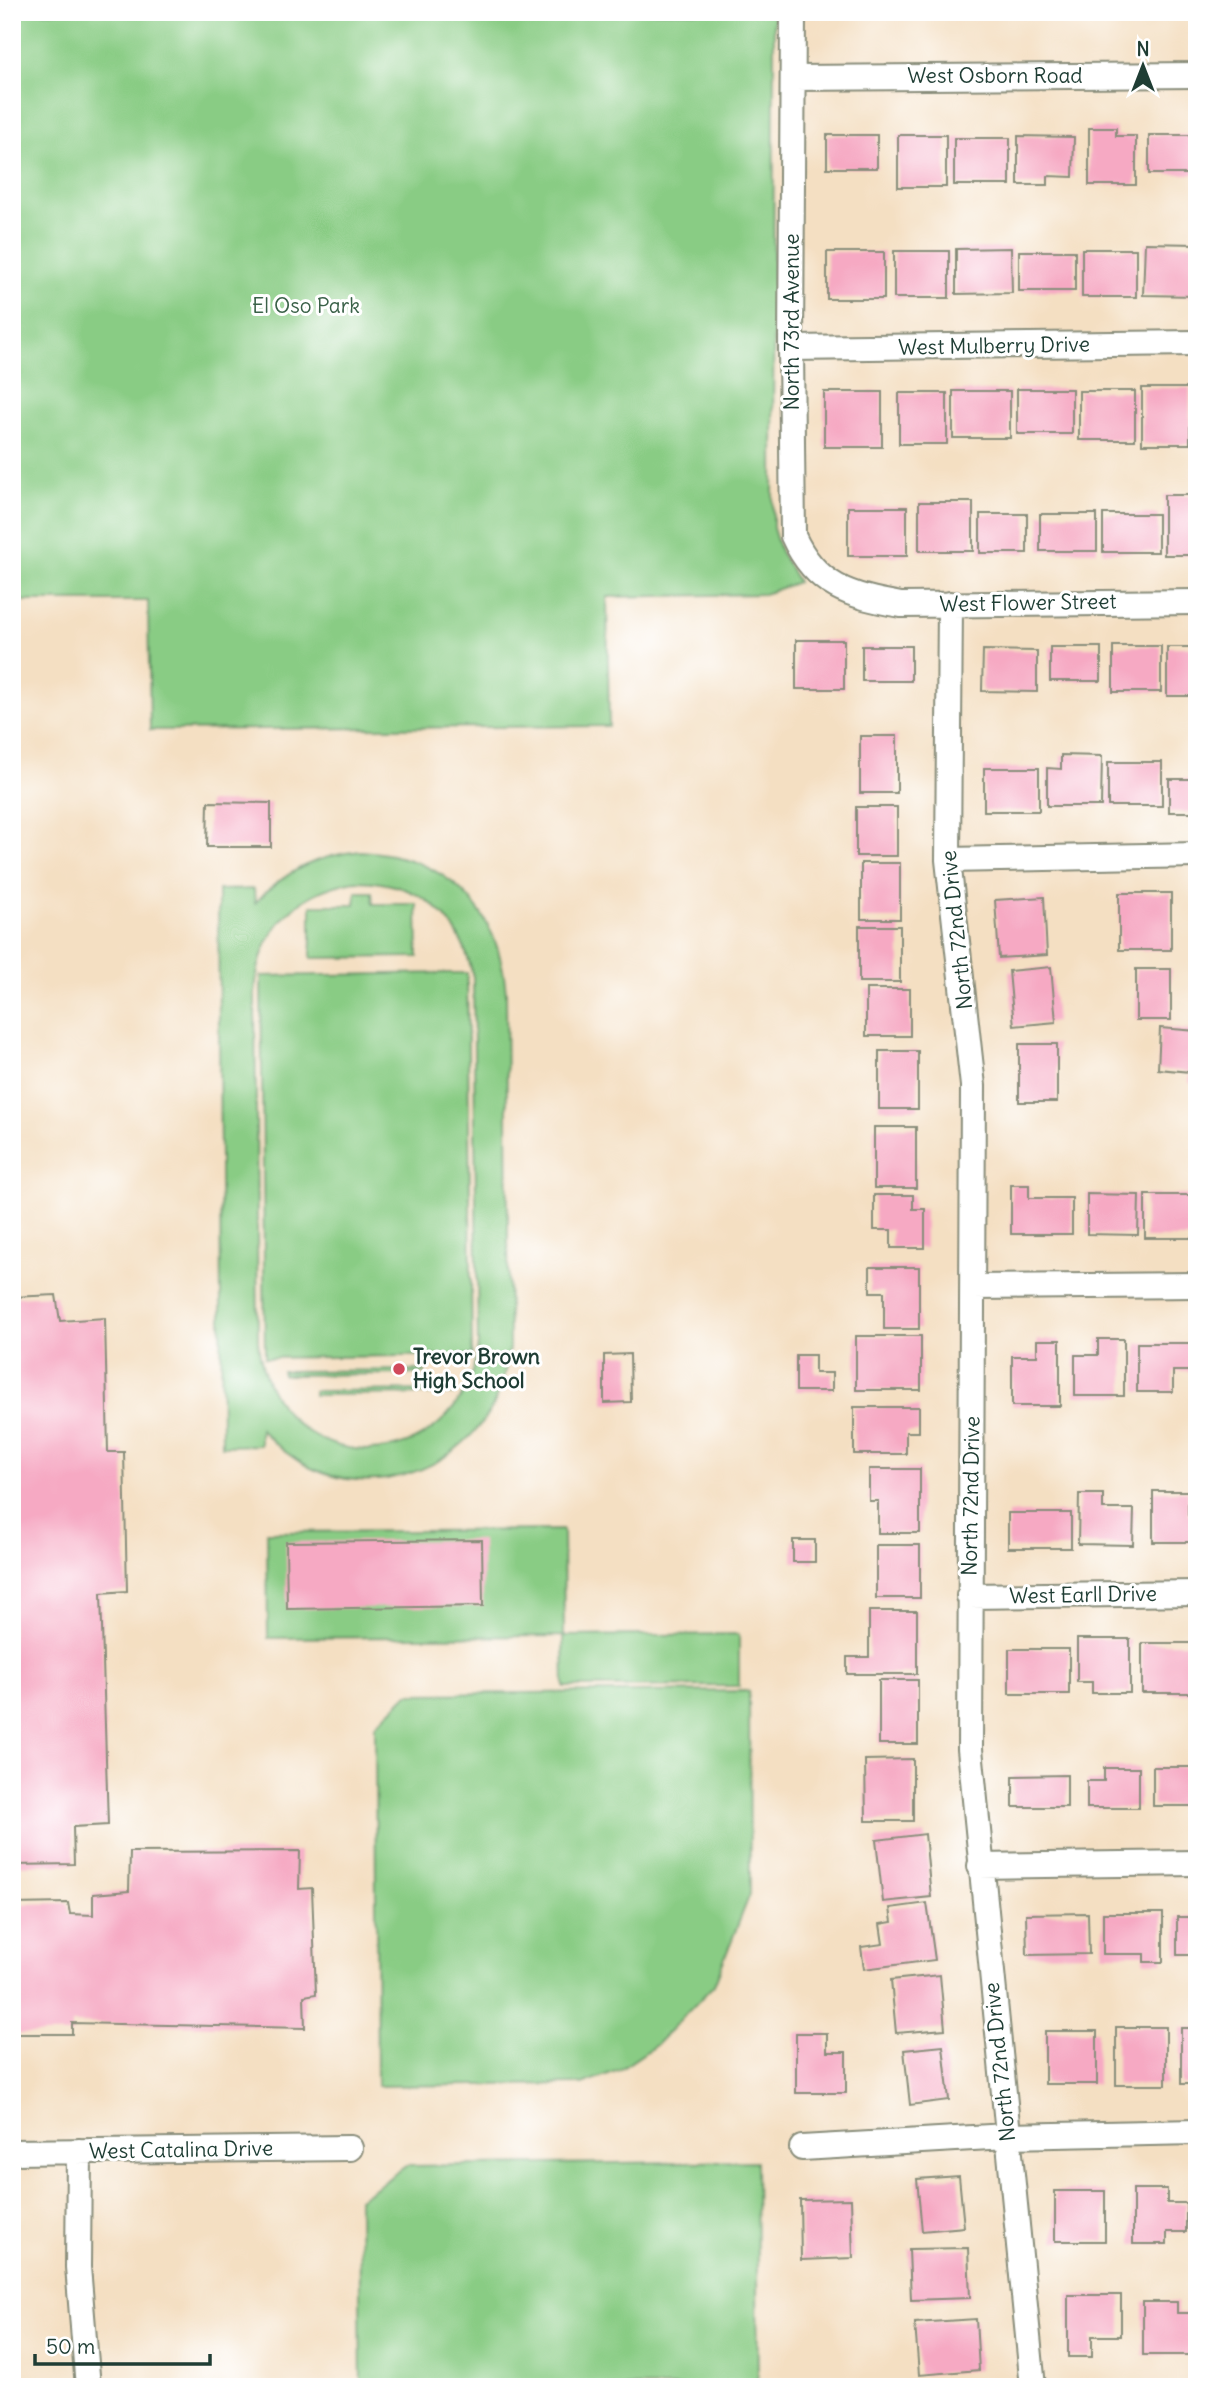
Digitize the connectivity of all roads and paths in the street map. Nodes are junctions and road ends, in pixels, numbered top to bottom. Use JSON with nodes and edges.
{"nodes":[{"id":1,"x":793,"y":12,"type":"edge"},
{"id":2,"x":1197,"y":75,"type":"edge"},
{"id":3,"x":793,"y":78,"type":"junction"},
{"id":4,"x":1197,"y":344,"type":"edge"},
{"id":5,"x":791,"y":348,"type":"junction"},
{"id":6,"x":860,"y":598,"type":"joint"},
{"id":7,"x":1197,"y":601,"type":"edge"},
{"id":8,"x":950,"y":604,"type":"junction"},
{"id":9,"x":1197,"y":855,"type":"edge"},
{"id":10,"x":948,"y":860,"type":"junction"},
{"id":11,"x":1197,"y":1285,"type":"edge"},
{"id":12,"x":973,"y":1287,"type":"junction"},
{"id":13,"x":1197,"y":1593,"type":"edge"},
{"id":14,"x":969,"y":1596,"type":"junction"},
{"id":15,"x":1197,"y":1863,"type":"edge"},
{"id":16,"x":980,"y":1866,"type":"junction"},
{"id":17,"x":1197,"y":2132,"type":"edge"},
{"id":18,"x":1007,"y":2136,"type":"junction"},
{"id":19,"x":350,"y":2148,"type":"dead end"},
{"id":20,"x":802,"y":2148,"type":"dead end"},
{"id":21,"x":79,"y":2151,"type":"junction"},
{"id":22,"x":12,"y":2152,"type":"edge"},
{"id":23,"x":88,"y":2387,"type":"edge"},
{"id":24,"x":1033,"y":2387,"type":"edge"}],
"edges":[{"from":1,"to":3,"type":"street","name":"North 73rd Avenue"},
{"from":2,"to":3,"type":"street","name":"West Osborn Road"},
{"from":3,"to":5,"type":"street","name":"North 73rd Avenue"},
{"from":4,"to":5,"type":"street","name":"West Mulberry Drive"},
{"from":5,"to":6,"type":"street","name":"North 73rd Avenue"},
{"from":6,"to":8,"type":"street","name":"West Flower Street"},
{"from":7,"to":8,"type":"street","name":"West Flower Street"},
{"from":8,"to":10,"type":"street","name":"North 72nd Drive"},
{"from":9,"to":10,"type":"street"},
{"from":10,"to":12,"type":"street","name":"North 72nd Drive"},
{"from":11,"to":12,"type":"street"},
{"from":12,"to":14,"type":"street","name":"North 72nd Drive"},
{"from":13,"to":14,"type":"street","name":"West Earll Drive"},
{"from":14,"to":16,"type":"street","name":"North 72nd Drive"},
{"from":15,"to":16,"type":"street"},
{"from":16,"to":18,"type":"street","name":"North 72nd Drive"},
{"from":17,"to":18,"type":"street"},
{"from":18,"to":20,"type":"street"},
{"from":18,"to":24,"type":"street","name":"North 72nd Drive"},
{"from":19,"to":21,"type":"street","name":"West Catalina Drive"},
{"from":21,"to":22,"type":"street","name":"West Catalina Drive"},
{"from":21,"to":23,"type":"street"}]}
